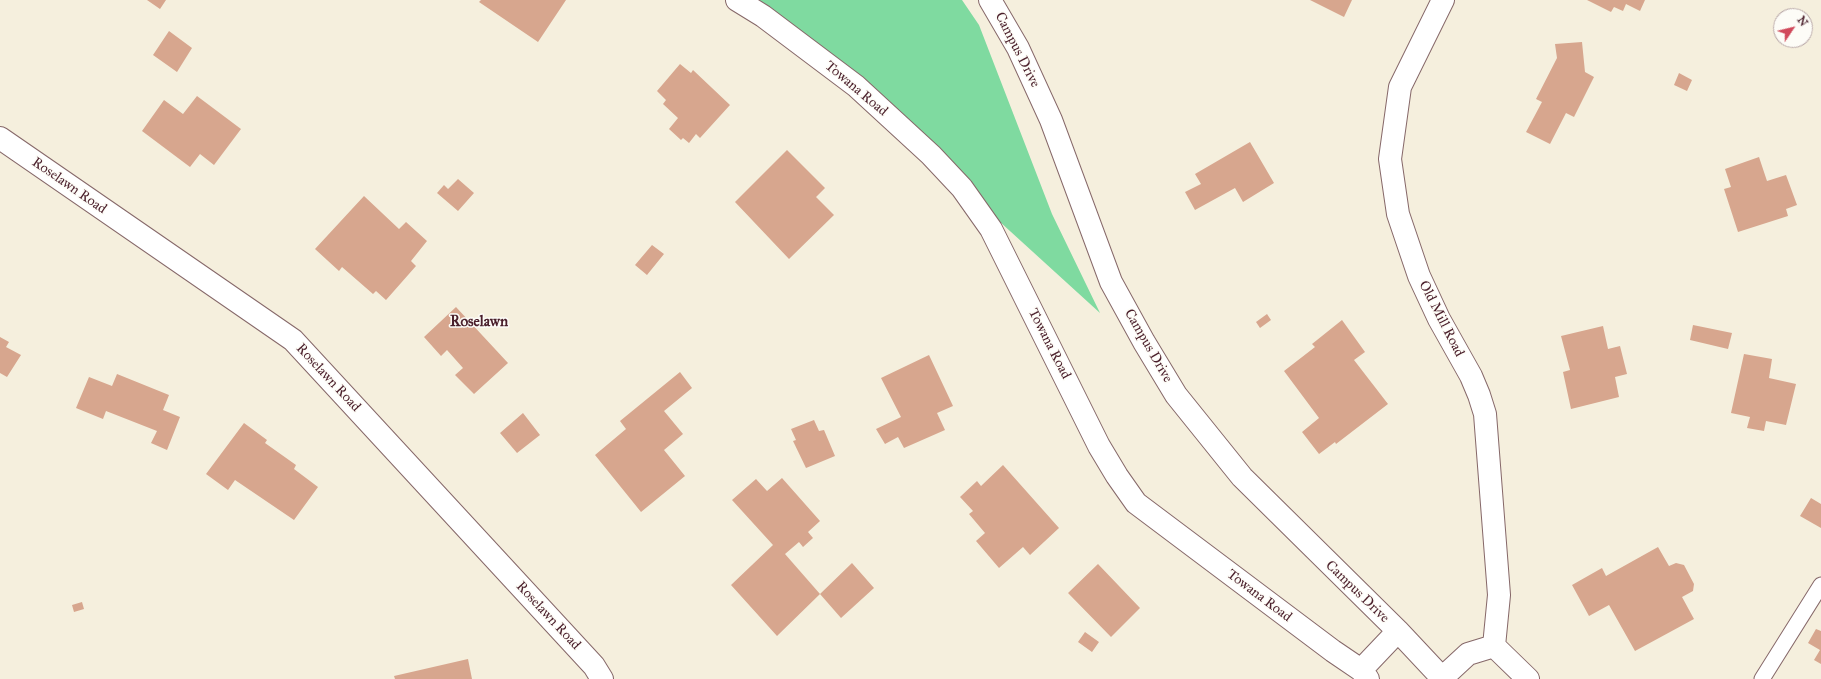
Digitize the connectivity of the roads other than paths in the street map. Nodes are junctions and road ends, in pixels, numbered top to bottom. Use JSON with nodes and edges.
{"nodes":[{"id":1,"x":737,"y":0,"type":"edge"},
{"id":2,"x":990,"y":0,"type":"edge"},
{"id":3,"x":1443,"y":0,"type":"edge"},
{"id":4,"x":0,"y":138,"type":"edge"},
{"id":5,"x":1821,"y":585,"type":"edge"},
{"id":6,"x":1398,"y":631,"type":"junction"},
{"id":7,"x":1494,"y":646,"type":"junction"},
{"id":8,"x":1364,"y":674,"type":"edge"},
{"id":9,"x":1442,"y":678,"type":"edge"},
{"id":10,"x":602,"y":679,"type":"edge"},
{"id":11,"x":1528,"y":679,"type":"edge"},
{"id":12,"x":1762,"y":679,"type":"edge"}],
"edges":[{"from":1,"to":8,"type":"street","name":"Towana Road"},
{"from":2,"to":6,"type":"street","name":"Campus Drive"},
{"from":3,"to":7,"type":"street","name":"Old Mill Road"},
{"from":4,"to":10,"type":"street","name":"Roselawn Road"},
{"from":5,"to":12,"type":"lane"},
{"from":6,"to":8,"type":"street"},
{"from":6,"to":9,"type":"street"},
{"from":7,"to":9,"type":"street"},
{"from":7,"to":11,"type":"street"}]}
